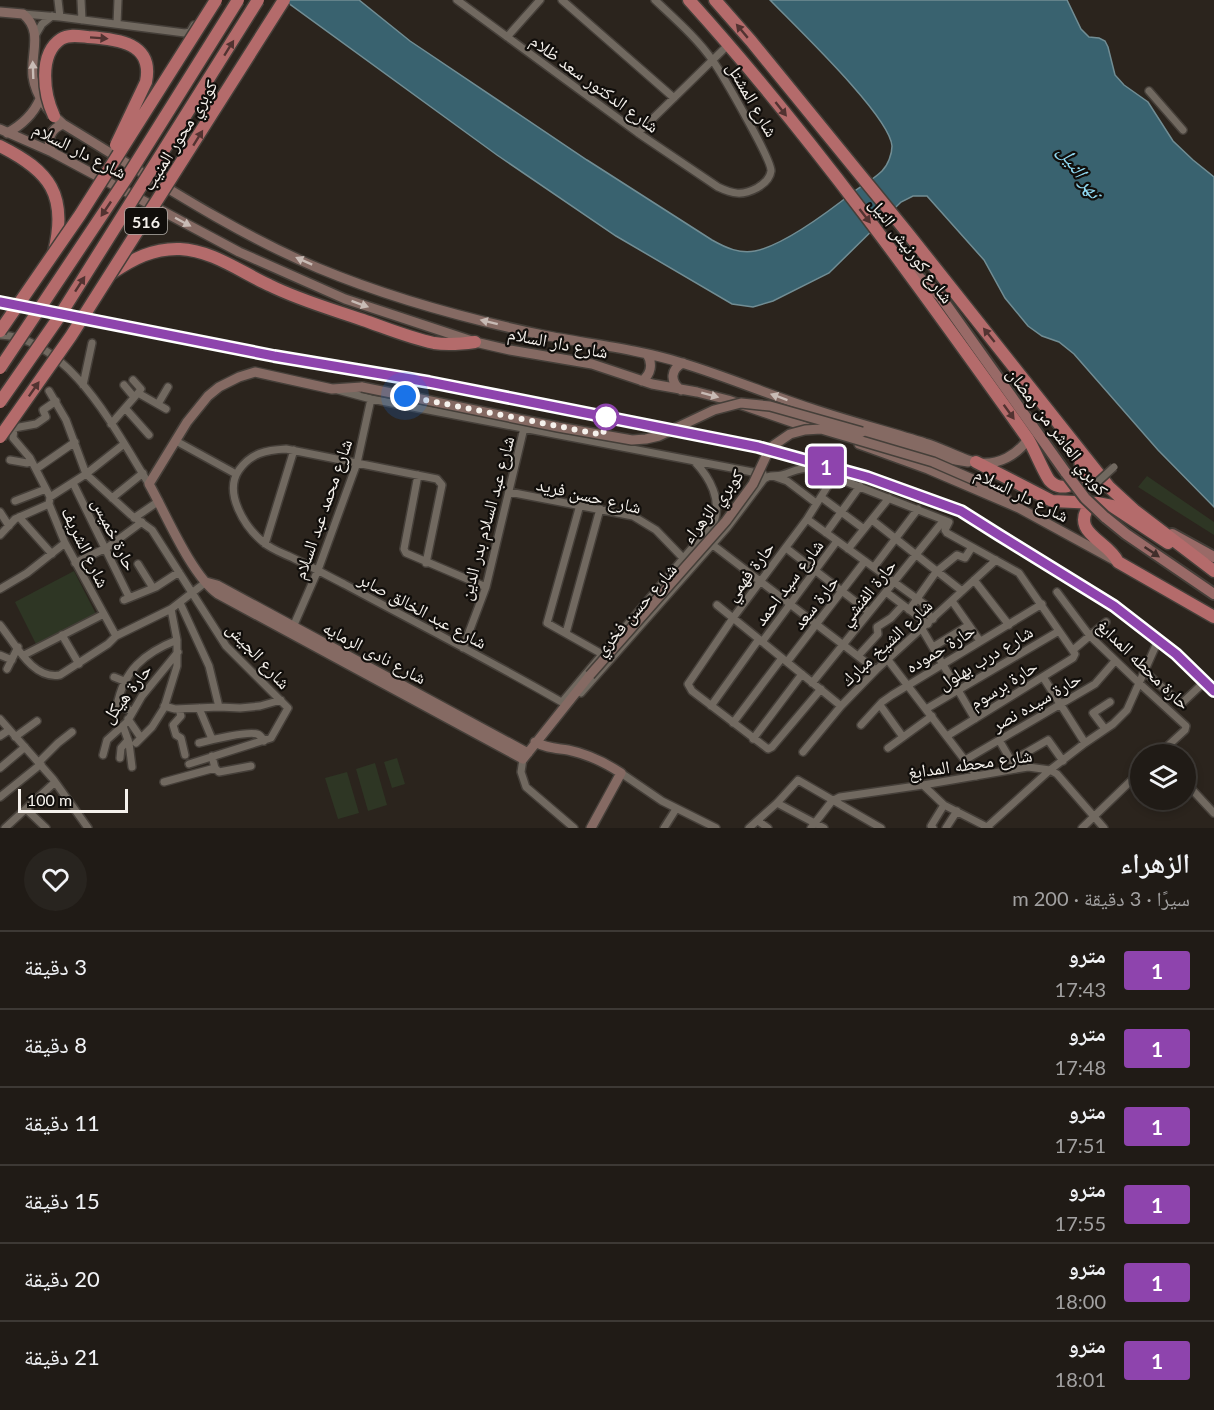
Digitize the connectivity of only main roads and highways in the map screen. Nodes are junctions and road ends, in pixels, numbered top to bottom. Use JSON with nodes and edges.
{"nodes":[{"id":1,"x":216,"y":0,"type":"edge"},
{"id":2,"x":238,"y":0,"type":"edge"},
{"id":3,"x":258,"y":0,"type":"edge"},
{"id":4,"x":284,"y":0,"type":"edge"},
{"id":5,"x":689,"y":0,"type":"edge"},
{"id":6,"x":717,"y":1,"type":"edge"},
{"id":7,"x":0,"y":12,"type":"edge"},
{"id":8,"x":40,"y":99,"type":"junction"},
{"id":9,"x":58,"y":120,"type":"junction"},
{"id":10,"x":3,"y":131,"type":"edge"},
{"id":11,"x":0,"y":146,"type":"edge"},
{"id":12,"x":52,"y":152,"type":"junction"},
{"id":13,"x":95,"y":189,"type":"junction"},
{"id":14,"x":53,"y":255,"type":"junction"},
{"id":15,"x":900,"y":262,"type":"junction"},
{"id":16,"x":112,"y":273,"type":"junction"},
{"id":17,"x":0,"y":333,"type":"edge"},
{"id":18,"x":475,"y":342,"type":"junction"},
{"id":19,"x":647,"y":354,"type":"junction"},
{"id":20,"x":683,"y":363,"type":"junction"},
{"id":21,"x":0,"y":368,"type":"edge"},
{"id":22,"x":642,"y":381,"type":"junction"},
{"id":23,"x":681,"y":390,"type":"junction"},
{"id":24,"x":0,"y":402,"type":"edge"},
{"id":25,"x":0,"y":436,"type":"edge"},
{"id":26,"x":1028,"y":439,"type":"junction"},
{"id":27,"x":1078,"y":447,"type":"junction"},
{"id":28,"x":976,"y":462,"type":"junction"},
{"id":29,"x":1091,"y":503,"type":"junction"},
{"id":30,"x":1019,"y":508,"type":"junction"},
{"id":31,"x":1154,"y":524,"type":"junction"},
{"id":32,"x":1184,"y":547,"type":"junction"},
{"id":33,"x":1214,"y":557,"type":"edge"},
{"id":34,"x":1118,"y":562,"type":"junction"},
{"id":35,"x":1214,"y":570,"type":"edge"},
{"id":36,"x":206,"y":582,"type":"junction"},
{"id":37,"x":1210,"y":591,"type":"edge"},
{"id":38,"x":1214,"y":617,"type":"edge"},
{"id":39,"x":535,"y":742,"type":"junction"},
{"id":40,"x":525,"y":756,"type":"junction"},
{"id":41,"x":591,"y":828,"type":"edge"}],
"edges":[{"from":1,"to":13,"type":"highway","bridge":true},
{"from":2,"to":21,"type":"highway","name":"كوبري محور المنيب","number":"516","one_way":true,"bridge":true},
{"from":24,"to":3,"type":"highway","name":"كوبري محور المنيب","number":"516","one_way":true,"bridge":true},
{"from":16,"to":4,"type":"highway","name":"كوبري محور المنيب","number":"516","one_way":true,"bridge":true},
{"from":5,"to":15,"type":"highway","name":"شارع كورنيش النيل","one_way":true},
{"from":27,"to":6,"type":"highway","name":"شارع كورنيش النيل","one_way":true},
{"from":8,"to":7,"type":"main road","name":"شارع دار السلام","one_way":true},
{"from":8,"to":9,"type":"main road","name":"شارع دار السلام"},
{"from":8,"to":10,"type":"main road"},
{"from":9,"to":12,"type":"main road"},
{"from":9,"to":13,"type":"highway","one_way":true,"bridge":true},
{"from":19,"to":9,"type":"main road","name":"شارع دار السلام","one_way":true},
{"from":10,"to":12,"type":"main road","name":"شارع دار السلام"},
{"from":11,"to":14,"type":"highway"},
{"from":12,"to":18,"type":"main road","name":"شارع دار السلام","one_way":true},
{"from":13,"to":14,"type":"highway","bridge":true},
{"from":14,"to":17,"type":"highway","bridge":true},
{"from":15,"to":26,"type":"highway","name":"شارع كورنيش النيل","one_way":true},
{"from":15,"to":37,"type":"main road","name":"كوبري العاشر من رمضان","one_way":true,"bridge":true},
{"from":16,"to":18,"type":"highway"},
{"from":25,"to":16,"type":"highway","name":"كوبري محور المنيب","number":"516","one_way":true,"bridge":true},
{"from":18,"to":22,"type":"main road","name":"شارع دار السلام"},
{"from":19,"to":20,"type":"main road","name":"شارع دار السلام"},
{"from":19,"to":22,"type":"main road"},
{"from":20,"to":23,"type":"main road"},
{"from":28,"to":20,"type":"main road","name":"شارع دار السلام","one_way":true},
{"from":22,"to":23,"type":"main road","name":"شارع دار السلام"},
{"from":23,"to":30,"type":"main road","name":"شارع دار السلام","one_way":true},
{"from":26,"to":27,"type":"highway","name":"شارع كورنيش النيل"},
{"from":26,"to":28,"type":"main road","name":"شارع دار السلام"},
{"from":27,"to":31,"type":"highway","name":"شارع كورنيش النيل"},
{"from":28,"to":29,"type":"highway"},
{"from":28,"to":36,"type":"main road","name":"شارع نادى الرمايه","bridge":true},
{"from":29,"to":32,"type":"highway"},
{"from":29,"to":34,"type":"highway"},
{"from":30,"to":34,"type":"main road","name":"شارع دار السلام"},
{"from":30,"to":39,"type":"main road","name":"كوبري الزهراء","bridge":true},
{"from":31,"to":32,"type":"highway","name":"شارع كورنيش النيل"},
{"from":31,"to":33,"type":"main road"},
{"from":32,"to":35,"type":"highway","name":"شارع كورنيش النيل"},
{"from":34,"to":38,"type":"highway"},
{"from":36,"to":40,"type":"main road","name":"شارع نادى الرمايه"},
{"from":36,"to":40,"type":"main road","name":"شارع نادى الرمايه"},
{"from":39,"to":40,"type":"main road","name":"كوبري الزهراء"},
{"from":39,"to":41,"type":"main road"}]}
